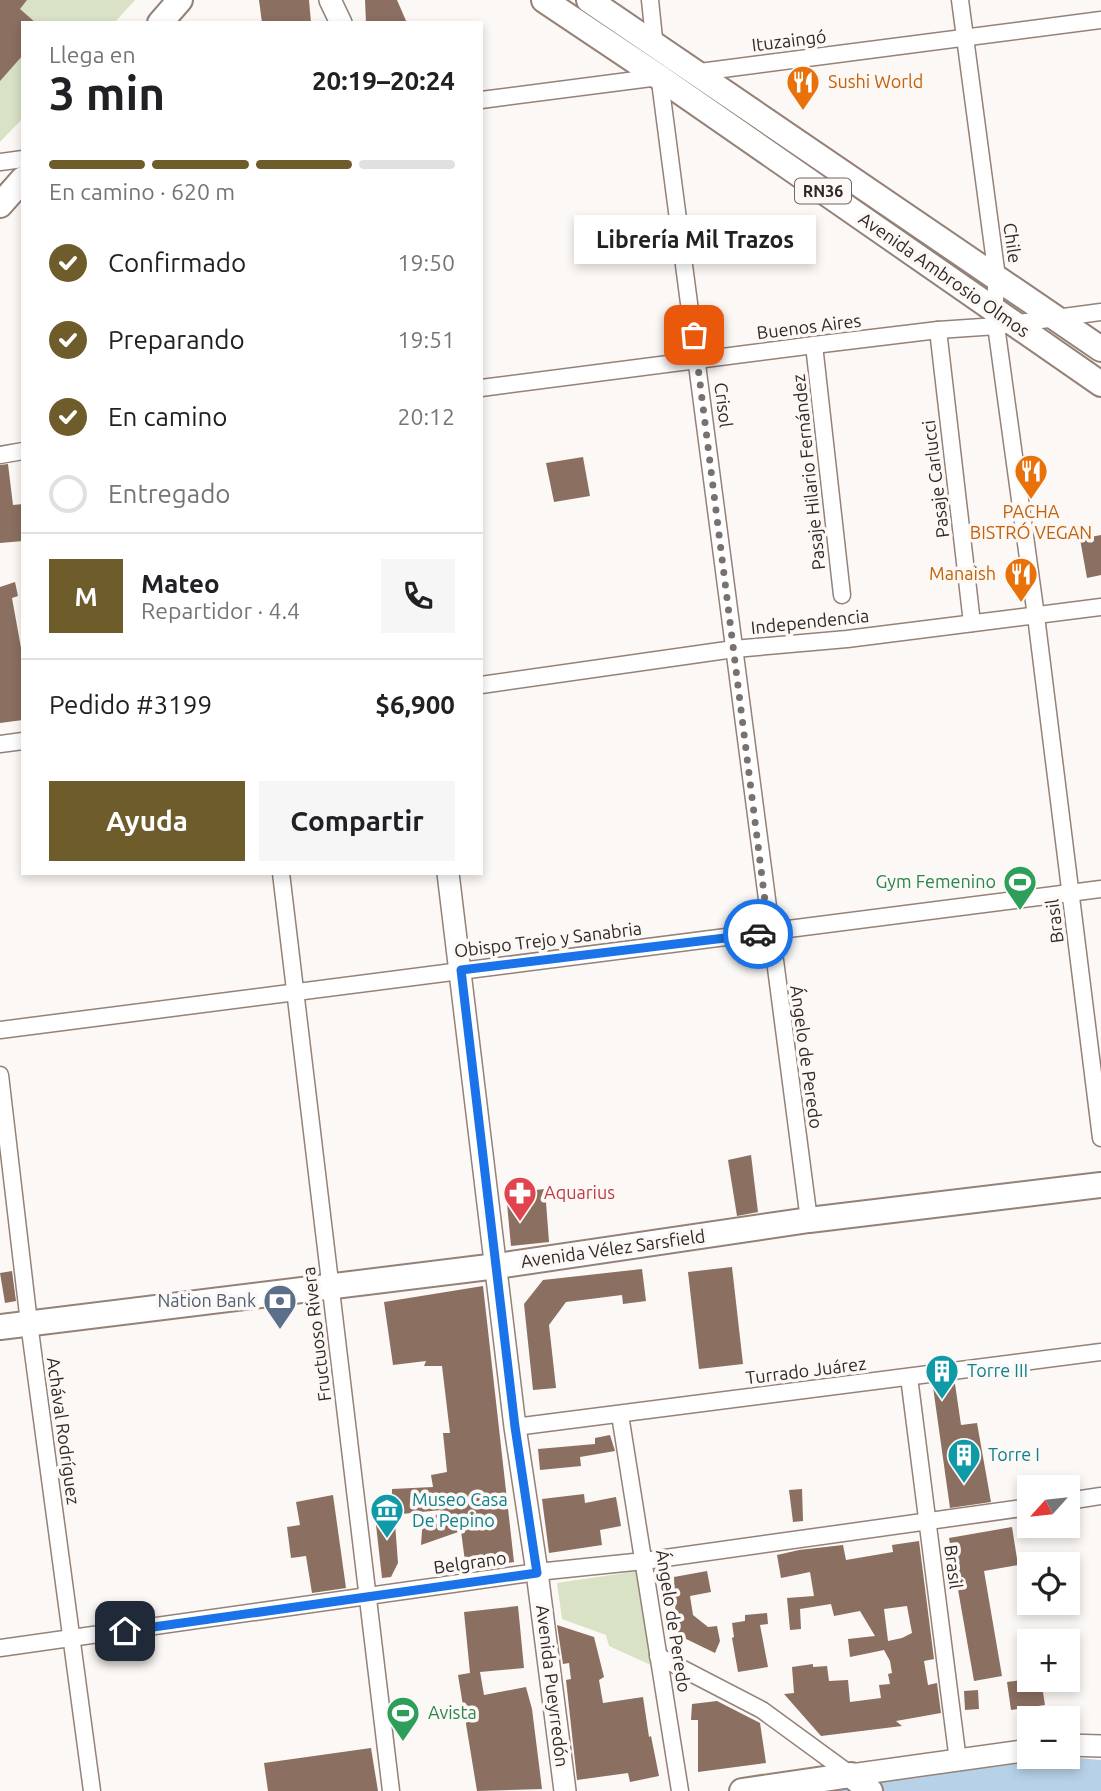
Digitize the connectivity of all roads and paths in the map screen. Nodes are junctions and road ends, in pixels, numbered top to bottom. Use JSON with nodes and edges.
{"nodes":[{"id":1,"x":331,"y":0,"type":"edge"},
{"id":2,"x":347,"y":0,"type":"edge"},
{"id":3,"x":544,"y":0,"type":"edge"},
{"id":4,"x":589,"y":0,"type":"edge"},
{"id":5,"x":650,"y":0,"type":"edge"},
{"id":6,"x":960,"y":0,"type":"edge"},
{"id":7,"x":1101,"y":20,"type":"edge"},
{"id":8,"x":341,"y":21,"type":"edge"},
{"id":9,"x":341,"y":21,"type":"edge"},
{"id":10,"x":965,"y":38,"type":"junction"},
{"id":11,"x":655,"y":43,"type":"junction"},
{"id":12,"x":695,"y":72,"type":"junction"},
{"id":13,"x":659,"y":77,"type":"junction"},
{"id":14,"x":483,"y":100,"type":"edge"},
{"id":15,"x":21,"y":159,"type":"edge"},
{"id":16,"x":0,"y":162,"type":"edge"},
{"id":17,"x":21,"y":181,"type":"edge"},
{"id":18,"x":0,"y":205,"type":"edge"},
{"id":19,"x":997,"y":277,"type":"junction"},
{"id":20,"x":1101,"y":312,"type":"edge"},
{"id":21,"x":1056,"y":317,"type":"junction"},
{"id":22,"x":1002,"y":320,"type":"junction"},
{"id":23,"x":938,"y":330,"type":"junction"},
{"id":24,"x":814,"y":345,"type":"junction"},
{"id":25,"x":1101,"y":349,"type":"edge"},
{"id":26,"x":698,"y":361,"type":"junction"},
{"id":27,"x":1101,"y":384,"type":"edge"},
{"id":28,"x":483,"y":388,"type":"edge"},
{"id":29,"x":21,"y":451,"type":"edge"},
{"id":30,"x":0,"y":455,"type":"edge"},
{"id":31,"x":842,"y":595,"type":"dead end"},
{"id":32,"x":1101,"y":607,"type":"edge"},
{"id":33,"x":1036,"y":616,"type":"junction"},
{"id":34,"x":972,"y":623,"type":"junction"},
{"id":35,"x":734,"y":649,"type":"junction"},
{"id":36,"x":483,"y":685,"type":"edge"},
{"id":37,"x":21,"y":741,"type":"edge"},
{"id":38,"x":0,"y":744,"type":"edge"},
{"id":39,"x":281,"y":875,"type":"edge"},
{"id":40,"x":448,"y":875,"type":"edge"},
{"id":41,"x":1101,"y":889,"type":"edge"},
{"id":42,"x":1071,"y":893,"type":"junction"},
{"id":43,"x":769,"y":933,"type":"junction"},
{"id":44,"x":461,"y":970,"type":"junction"},
{"id":45,"x":296,"y":993,"type":"junction"},
{"id":46,"x":0,"y":1030,"type":"edge"},
{"id":47,"x":0,"y":1075,"type":"edge"},
{"id":48,"x":1101,"y":1138,"type":"edge"},
{"id":49,"x":1101,"y":1185,"type":"edge"},
{"id":50,"x":809,"y":1220,"type":"junction"},
{"id":51,"x":497,"y":1266,"type":"junction"},
{"id":52,"x":331,"y":1287,"type":"junction"},
{"id":53,"x":29,"y":1323,"type":"junction"},
{"id":54,"x":0,"y":1327,"type":"edge"},
{"id":55,"x":1101,"y":1352,"type":"edge"},
{"id":56,"x":909,"y":1377,"type":"junction"},
{"id":57,"x":620,"y":1415,"type":"junction"},
{"id":58,"x":515,"y":1427,"type":"junction"},
{"id":59,"x":1101,"y":1496,"type":"edge"},
{"id":60,"x":1080,"y":1499,"type":"edge"},
{"id":61,"x":1017,"y":1509,"type":"edge"},
{"id":62,"x":928,"y":1523,"type":"junction"},
{"id":63,"x":644,"y":1561,"type":"junction"},
{"id":64,"x":537,"y":1573,"type":"junction"},
{"id":65,"x":368,"y":1596,"type":"junction"},
{"id":66,"x":71,"y":1639,"type":"junction"},
{"id":67,"x":0,"y":1648,"type":"edge"},
{"id":68,"x":658,"y":1656,"type":"junction"},
{"id":69,"x":1080,"y":1745,"type":"edge"},
{"id":70,"x":1101,"y":1746,"type":"edge"},
{"id":71,"x":1017,"y":1752,"type":"edge"},
{"id":72,"x":958,"y":1761,"type":"junction"},
{"id":73,"x":861,"y":1783,"type":"edge"},
{"id":74,"x":93,"y":1791,"type":"edge"},
{"id":75,"x":391,"y":1791,"type":"edge"},
{"id":76,"x":565,"y":1791,"type":"edge"},
{"id":77,"x":680,"y":1791,"type":"edge"},
{"id":78,"x":742,"y":1791,"type":"edge"}],
"edges":[{"from":1,"to":8,"type":"main road"},
{"from":2,"to":9,"type":"main road"},
{"from":3,"to":13,"type":"main road","name":"Avenida Ambrosio Olmos","number":"RN36"},
{"from":4,"to":11,"type":"main road","name":"Avenida Ambrosio Olmos","number":"RN36"},
{"from":5,"to":11,"type":"street","name":"Crisol"},
{"from":6,"to":10,"type":"street","name":"Chile"},
{"from":7,"to":10,"type":"street","name":"Ituzaingó"},
{"from":10,"to":12,"type":"street","name":"Ituzaingó"},
{"from":10,"to":19,"type":"street","name":"Chile"},
{"from":11,"to":12,"type":"main road","name":"Avenida Ambrosio Olmos","number":"RN36"},
{"from":11,"to":13,"type":"street","name":"Crisol"},
{"from":12,"to":13,"type":"street","name":"Ituzaingó"},
{"from":12,"to":19,"type":"main road","name":"Avenida Ambrosio Olmos","number":"RN36"},
{"from":13,"to":14,"type":"street","name":"Ituzaingó"},
{"from":13,"to":22,"type":"main road","name":"Avenida Ambrosio Olmos","number":"RN36"},
{"from":13,"to":26,"type":"street","name":"Crisol"},
{"from":15,"to":16,"type":"street"},
{"from":17,"to":18,"type":"main road"},
{"from":19,"to":21,"type":"main road","name":"Avenida Ambrosio Olmos","number":"RN36"},
{"from":19,"to":22,"type":"street","name":"Chile"},
{"from":20,"to":21,"type":"street","name":"Buenos Aires"},
{"from":21,"to":22,"type":"street","name":"Buenos Aires"},
{"from":21,"to":25,"type":"main road","name":"Avenida Ambrosio Olmos","number":"RN36"},
{"from":22,"to":23,"type":"street","name":"Buenos Aires"},
{"from":22,"to":27,"type":"main road","name":"Avenida Ambrosio Olmos","number":"RN36"},
{"from":22,"to":33,"type":"street","name":"Chile"},
{"from":23,"to":24,"type":"street","name":"Buenos Aires"},
{"from":23,"to":34,"type":"street","name":"Pasaje Carlucci"},
{"from":24,"to":26,"type":"street","name":"Buenos Aires"},
{"from":24,"to":31,"type":"street","name":"Pasaje Hilario Fernández"},
{"from":26,"to":28,"type":"street","name":"Buenos Aires"},
{"from":26,"to":35,"type":"street","name":"Crisol"},
{"from":29,"to":30,"type":"street"},
{"from":32,"to":33,"type":"street","name":"Independencia"},
{"from":33,"to":34,"type":"street","name":"Independencia"},
{"from":33,"to":42,"type":"street","name":"Brasil"},
{"from":34,"to":35,"type":"street","name":"Independencia"},
{"from":35,"to":36,"type":"street","name":"Independencia"},
{"from":35,"to":43,"type":"street","name":"Ángelo de Peredo"},
{"from":37,"to":38,"type":"street"},
{"from":39,"to":45,"type":"street","name":"Fructuoso Rivera"},
{"from":40,"to":44,"type":"main road","name":"Avenida Pueyrredón"},
{"from":41,"to":42,"type":"street","name":"Obispo Trejo y Sanabria"},
{"from":42,"to":43,"type":"street","name":"Obispo Trejo y Sanabria"},
{"from":42,"to":48,"type":"street","name":"Brasil"},
{"from":43,"to":44,"type":"street","name":"Obispo Trejo y Sanabria"},
{"from":43,"to":50,"type":"street","name":"Ángelo de Peredo"},
{"from":44,"to":45,"type":"street","name":"Obispo Trejo y Sanabria"},
{"from":44,"to":51,"type":"main road","name":"Avenida Pueyrredón"},
{"from":45,"to":46,"type":"street","name":"Obispo Trejo y Sanabria"},
{"from":45,"to":52,"type":"street","name":"Fructuoso Rivera"},
{"from":47,"to":53,"type":"street","name":"Achával Rodríguez"},
{"from":49,"to":50,"type":"main road","name":"Avenida Vélez Sarsfield"},
{"from":50,"to":51,"type":"main road","name":"Avenida Vélez Sarsfield"},
{"from":51,"to":52,"type":"main road","name":"Avenida Vélez Sarsfield"},
{"from":51,"to":58,"type":"main road","name":"Avenida Pueyrredón"},
{"from":52,"to":53,"type":"main road","name":"Avenida Vélez Sarsfield"},
{"from":52,"to":65,"type":"street","name":"Fructuoso Rivera"},
{"from":53,"to":54,"type":"main road","name":"Avenida Vélez Sarsfield"},
{"from":53,"to":66,"type":"street","name":"Achával Rodríguez"},
{"from":55,"to":56,"type":"street","name":"Turrado Juárez"},
{"from":56,"to":57,"type":"street","name":"Turrado Juárez"},
{"from":56,"to":62,"type":"street","name":"Brasil"},
{"from":57,"to":58,"type":"street","name":"Turrado Juárez"},
{"from":57,"to":63,"type":"street","name":"Ángelo de Peredo"},
{"from":58,"to":64,"type":"main road","name":"Avenida Pueyrredón"},
{"from":59,"to":60,"type":"street"},
{"from":61,"to":62,"type":"street","name":"Belgrano"},
{"from":62,"to":63,"type":"street","name":"Belgrano"},
{"from":62,"to":72,"type":"street","name":"Brasil"},
{"from":63,"to":64,"type":"street","name":"Belgrano"},
{"from":63,"to":68,"type":"street","name":"Ángelo de Peredo"},
{"from":64,"to":65,"type":"street","name":"Belgrano"},
{"from":64,"to":76,"type":"main road","name":"Avenida Pueyrredón"},
{"from":65,"to":66,"type":"street","name":"Belgrano"},
{"from":65,"to":75,"type":"street","name":"Fructuoso Rivera"},
{"from":66,"to":67,"type":"street","name":"Belgrano"},
{"from":66,"to":74,"type":"street","name":"Achával Rodríguez"},
{"from":68,"to":73,"type":"street"},
{"from":68,"to":77,"type":"street","name":"Ángelo de Peredo"},
{"from":69,"to":70,"type":"main road"},
{"from":71,"to":72,"type":"main road"},
{"from":72,"to":73,"type":"main road"},
{"from":73,"to":78,"type":"main road"}]}
